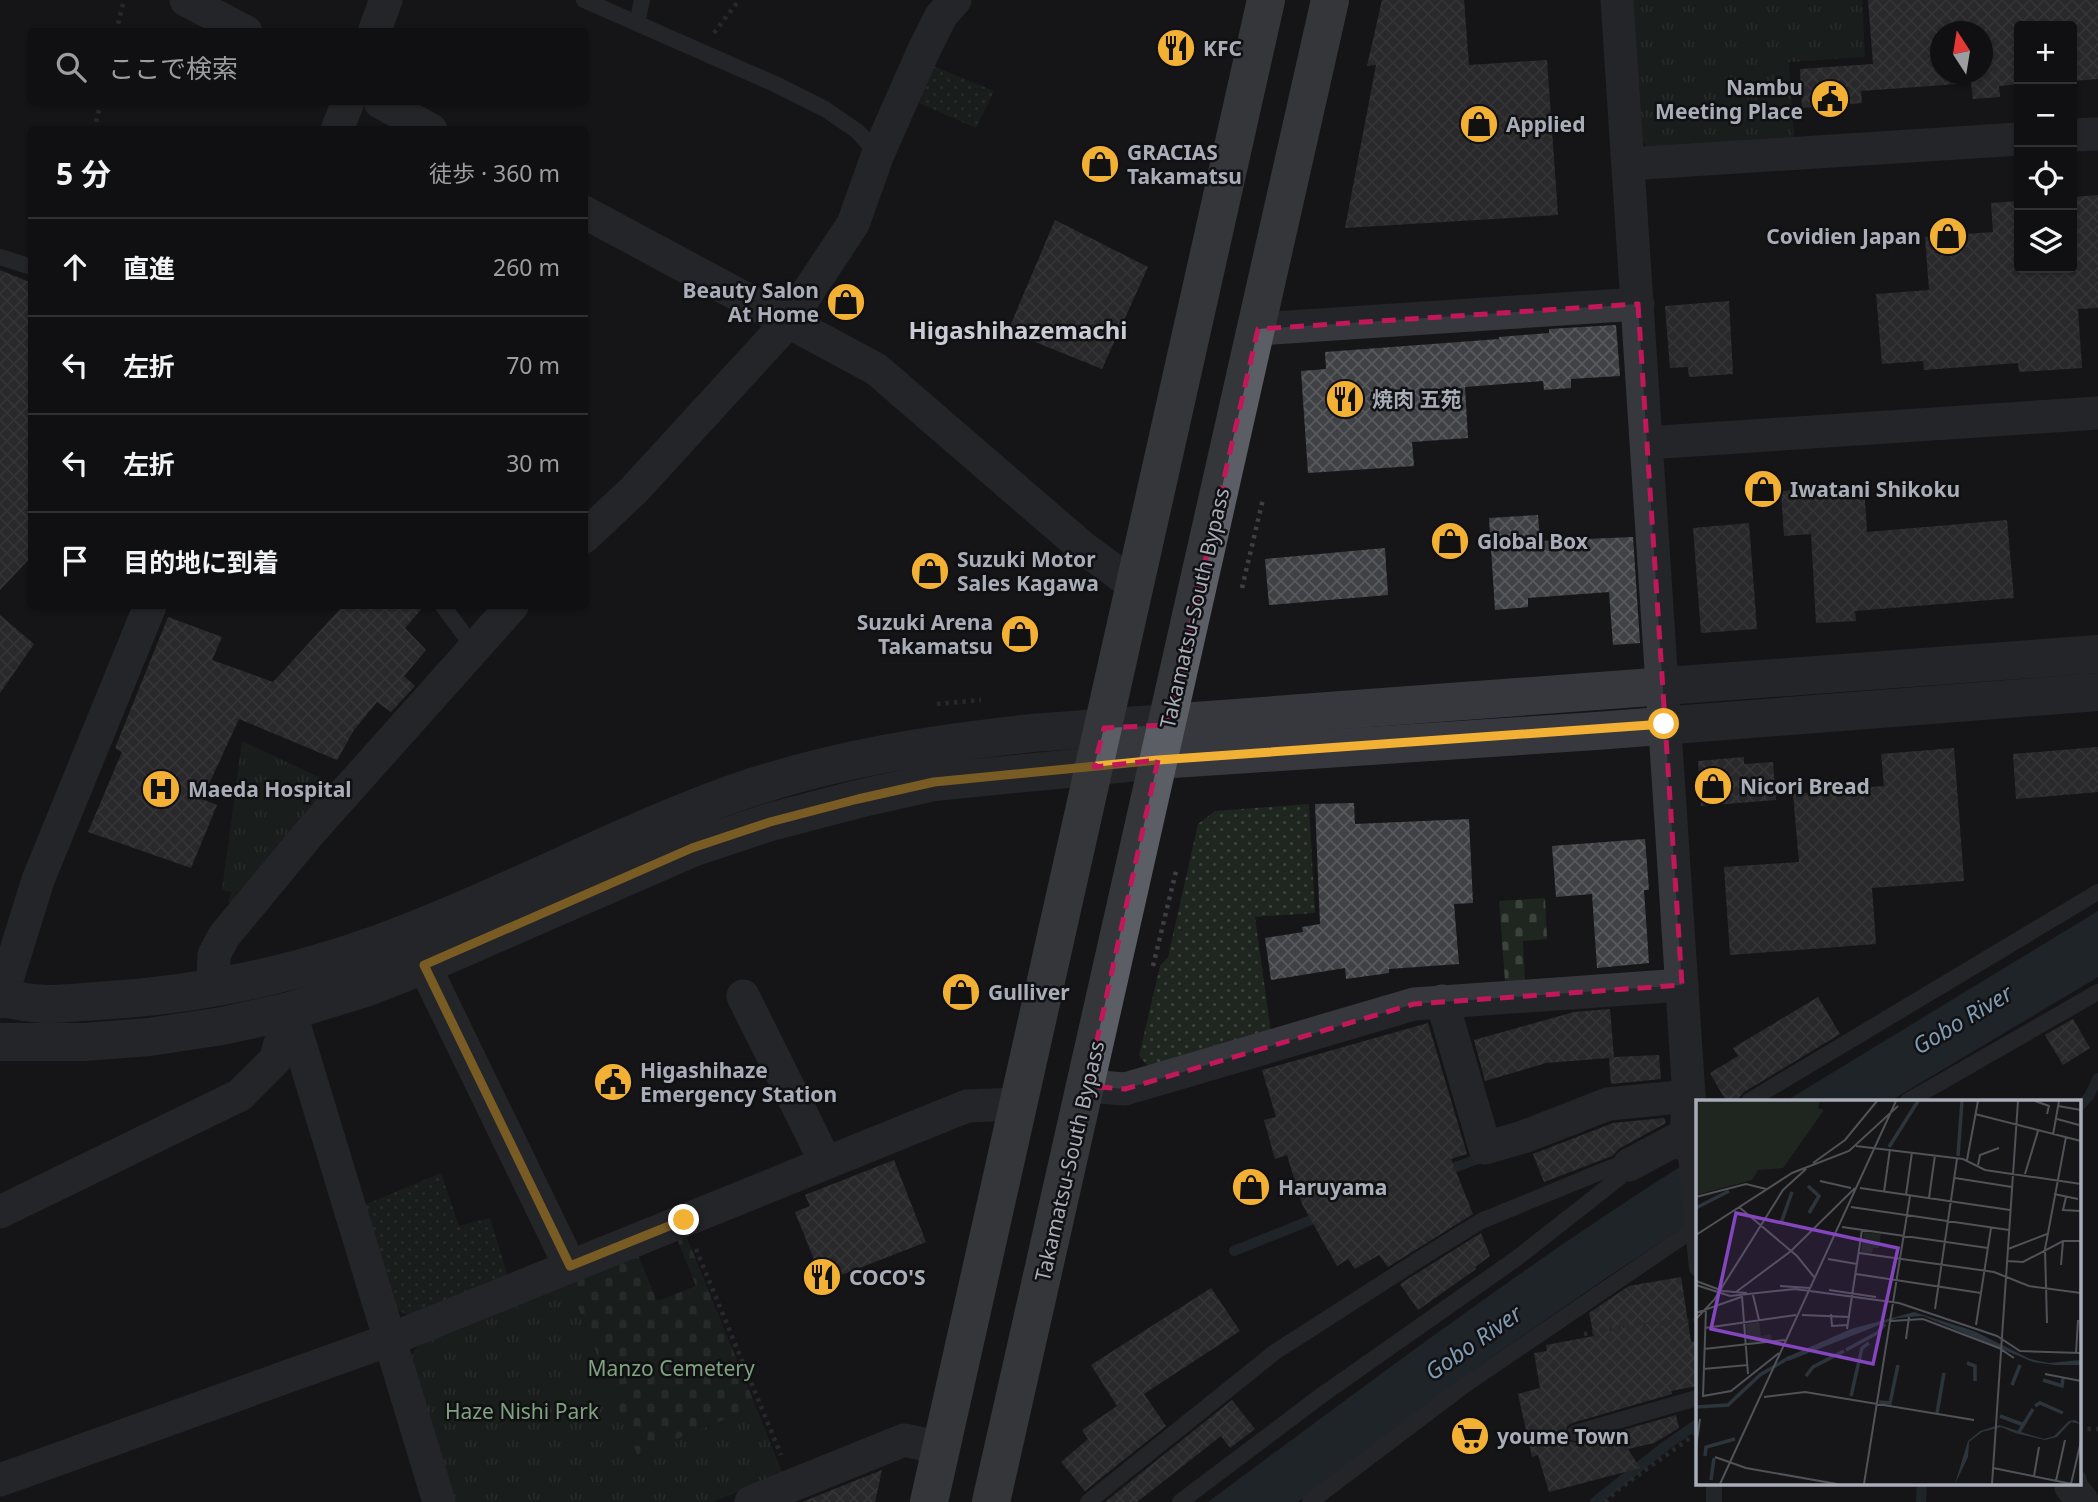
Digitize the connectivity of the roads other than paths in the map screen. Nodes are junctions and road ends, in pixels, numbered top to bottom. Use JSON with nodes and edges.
{"nodes":[{"id":1,"x":186,"y":0,"type":"edge"},
{"id":2,"x":386,"y":0,"type":"edge"},
{"id":3,"x":584,"y":0,"type":"edge"},
{"id":4,"x":642,"y":0,"type":"edge"},
{"id":5,"x":955,"y":0,"type":"edge"},
{"id":6,"x":1266,"y":0,"type":"edge"},
{"id":7,"x":1330,"y":0,"type":"edge"},
{"id":8,"x":1617,"y":0,"type":"edge"},
{"id":9,"x":637,"y":23,"type":"junction"},
{"id":10,"x":238,"y":28,"type":"edge"},
{"id":11,"x":376,"y":28,"type":"edge"},
{"id":12,"x":347,"y":105,"type":"edge"},
{"id":13,"x":385,"y":105,"type":"edge"},
{"id":14,"x":339,"y":126,"type":"edge"},
{"id":15,"x":424,"y":126,"type":"edge"},
{"id":16,"x":2098,"y":134,"type":"edge"},
{"id":17,"x":2077,"y":135,"type":"edge"},
{"id":18,"x":2014,"y":139,"type":"edge"},
{"id":19,"x":878,"y":154,"type":"junction"},
{"id":20,"x":1628,"y":164,"type":"junction"},
{"id":21,"x":588,"y":214,"type":"edge"},
{"id":22,"x":0,"y":257,"type":"edge"},
{"id":23,"x":28,"y":266,"type":"edge"},
{"id":24,"x":1638,"y":304,"type":"junction"},
{"id":25,"x":788,"y":322,"type":"junction"},
{"id":26,"x":1258,"y":329,"type":"junction"},
{"id":27,"x":2098,"y":413,"type":"edge"},
{"id":28,"x":1647,"y":443,"type":"junction"},
{"id":29,"x":588,"y":533,"type":"edge"},
{"id":30,"x":1135,"y":586,"type":"junction"},
{"id":31,"x":149,"y":609,"type":"edge"},
{"id":32,"x":445,"y":609,"type":"edge"},
{"id":33,"x":509,"y":609,"type":"edge"},
{"id":34,"x":474,"y":648,"type":"junction"},
{"id":35,"x":2098,"y":654,"type":"edge"},
{"id":36,"x":1662,"y":685,"type":"junction"},
{"id":37,"x":2098,"y":692,"type":"edge"},
{"id":38,"x":1664,"y":724,"type":"junction"},
{"id":39,"x":1104,"y":728,"type":"junction"},
{"id":40,"x":1163,"y":743,"type":"junction"},
{"id":41,"x":1094,"y":767,"type":"junction"},
{"id":42,"x":2098,"y":892,"type":"edge"},
{"id":43,"x":424,"y":965,"type":"junction"},
{"id":44,"x":1682,"y":985,"type":"junction"},
{"id":45,"x":213,"y":987,"type":"junction"},
{"id":46,"x":2098,"y":992,"type":"edge"},
{"id":47,"x":743,"y":996,"type":"dead end"},
{"id":48,"x":0,"y":999,"type":"edge"},
{"id":49,"x":1442,"y":1001,"type":"junction"},
{"id":50,"x":290,"y":1011,"type":"junction"},
{"id":51,"x":0,"y":1042,"type":"edge"},
{"id":52,"x":1087,"y":1086,"type":"junction"},
{"id":53,"x":1689,"y":1096,"type":"junction"},
{"id":54,"x":1751,"y":1100,"type":"edge"},
{"id":55,"x":1910,"y":1100,"type":"edge"},
{"id":56,"x":1020,"y":1104,"type":"junction"},
{"id":57,"x":1689,"y":1137,"type":"edge"},
{"id":58,"x":825,"y":1161,"type":"junction"},
{"id":59,"x":1629,"y":1165,"type":"junction"},
{"id":60,"x":0,"y":1212,"type":"edge"},
{"id":61,"x":1694,"y":1224,"type":"edge"},
{"id":62,"x":1696,"y":1253,"type":"edge"},
{"id":63,"x":570,"y":1266,"type":"junction"},
{"id":64,"x":389,"y":1340,"type":"junction"},
{"id":65,"x":1696,"y":1398,"type":"edge"},
{"id":66,"x":1574,"y":1433,"type":"dead end"},
{"id":67,"x":943,"y":1448,"type":"junction"},
{"id":68,"x":0,"y":1480,"type":"edge"},
{"id":69,"x":1714,"y":1484,"type":"edge"},
{"id":70,"x":2071,"y":1484,"type":"edge"},
{"id":71,"x":439,"y":1502,"type":"edge"},
{"id":72,"x":751,"y":1502,"type":"edge"},
{"id":73,"x":929,"y":1502,"type":"edge"},
{"id":74,"x":991,"y":1502,"type":"edge"},
{"id":75,"x":1088,"y":1502,"type":"edge"},
{"id":76,"x":1180,"y":1502,"type":"edge"},
{"id":77,"x":1310,"y":1502,"type":"edge"},
{"id":78,"x":1714,"y":1502,"type":"edge"},
{"id":79,"x":2084,"y":1502,"type":"edge"}],
"edges":[{"from":1,"to":10,"type":"street"},
{"from":2,"to":11,"type":"street"},
{"from":3,"to":9,"type":"lane"},
{"from":4,"to":9,"type":"lane"},
{"from":5,"to":19,"type":"street"},
{"from":6,"to":30,"type":"highway"},
{"from":7,"to":26,"type":"highway","name":"Takamatsu-South Bypass"},
{"from":8,"to":20,"type":"street"},
{"from":9,"to":19,"type":"lane"},
{"from":12,"to":14,"type":"street"},
{"from":13,"to":15,"type":"street"},
{"from":16,"to":17,"type":"street"},
{"from":18,"to":20,"type":"street"},
{"from":19,"to":25,"type":"street"},
{"from":20,"to":24,"type":"street"},
{"from":21,"to":25,"type":"street"},
{"from":22,"to":23,"type":"lane"},
{"from":24,"to":26,"type":"street"},
{"from":24,"to":28,"type":"street"},
{"from":25,"to":29,"type":"street"},
{"from":25,"to":30,"type":"street"},
{"from":26,"to":40,"type":"highway","name":"Takamatsu-South Bypass"},
{"from":27,"to":28,"type":"street"},
{"from":28,"to":36,"type":"street"},
{"from":30,"to":39,"type":"highway"},
{"from":31,"to":48,"type":"street"},
{"from":32,"to":34,"type":"lane"},
{"from":33,"to":34,"type":"street"},
{"from":34,"to":45,"type":"street"},
{"from":35,"to":36,"type":"street"},
{"from":36,"to":38,"type":"street"},
{"from":36,"to":40,"type":"street"},
{"from":37,"to":38,"type":"street"},
{"from":38,"to":40,"type":"street"},
{"from":38,"to":44,"type":"street"},
{"from":39,"to":40,"type":"street"},
{"from":39,"to":41,"type":"highway"},
{"from":39,"to":45,"type":"street"},
{"from":40,"to":41,"type":"street"},
{"from":40,"to":52,"type":"highway","name":"Takamatsu-South Bypass"},
{"from":41,"to":43,"type":"street"},
{"from":41,"to":56,"type":"highway"},
{"from":42,"to":54,"type":"lane"},
{"from":43,"to":50,"type":"street"},
{"from":43,"to":63,"type":"street"},
{"from":44,"to":49,"type":"street"},
{"from":44,"to":53,"type":"street"},
{"from":45,"to":48,"type":"street"},
{"from":46,"to":55,"type":"lane"},
{"from":47,"to":58,"type":"street"},
{"from":49,"to":52,"type":"street"},
{"from":49,"to":53,"type":"street"},
{"from":50,"to":51,"type":"street"},
{"from":50,"to":60,"type":"street"},
{"from":50,"to":64,"type":"street"},
{"from":52,"to":74,"type":"highway","name":"Takamatsu-South Bypass"},
{"from":53,"to":57,"type":"street"},
{"from":56,"to":58,"type":"street"},
{"from":56,"to":67,"type":"highway"},
{"from":57,"to":59,"type":"street"},
{"from":57,"to":61,"type":"lane"},
{"from":58,"to":63,"type":"street"},
{"from":59,"to":75,"type":"lane"},
{"from":59,"to":76,"type":"lane"},
{"from":61,"to":62,"type":"lane"},
{"from":61,"to":77,"type":"lane"},
{"from":63,"to":64,"type":"street"},
{"from":64,"to":68,"type":"street"},
{"from":64,"to":71,"type":"street"},
{"from":65,"to":66,"type":"lane"},
{"from":67,"to":72,"type":"street"},
{"from":67,"to":73,"type":"highway"},
{"from":69,"to":78,"type":"lane"},
{"from":70,"to":79,"type":"street"}]}
